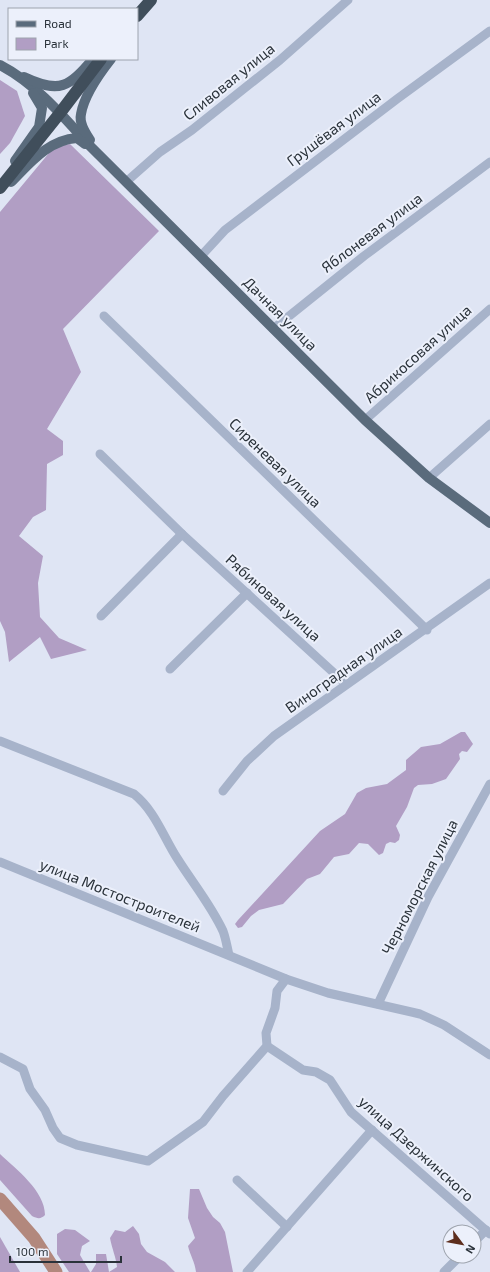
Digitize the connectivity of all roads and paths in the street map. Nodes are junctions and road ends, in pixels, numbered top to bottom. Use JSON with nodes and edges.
{"nodes":[{"id":1,"x":147,"y":0,"type":"edge"},
{"id":2,"x":151,"y":0,"type":"edge"},
{"id":3,"x":155,"y":0,"type":"edge"},
{"id":4,"x":348,"y":0,"type":"edge"},
{"id":5,"x":138,"y":9,"type":"edge"},
{"id":6,"x":138,"y":15,"type":"edge"},
{"id":7,"x":138,"y":23,"type":"edge"},
{"id":8,"x":490,"y":31,"type":"edge"},
{"id":9,"x":92,"y":60,"type":"edge"},
{"id":10,"x":100,"y":60,"type":"edge"},
{"id":11,"x":110,"y":60,"type":"edge"},
{"id":12,"x":1,"y":66,"type":"edge"},
{"id":13,"x":60,"y":114,"type":"junction"},
{"id":14,"x":99,"y":155,"type":"junction"},
{"id":15,"x":490,"y":162,"type":"edge"},
{"id":16,"x":0,"y":182,"type":"edge"},
{"id":17,"x":126,"y":182,"type":"junction"},
{"id":18,"x":0,"y":188,"type":"edge"},
{"id":19,"x":0,"y":193,"type":"edge"},
{"id":20,"x":201,"y":256,"type":"junction"},
{"id":21,"x":490,"y":309,"type":"edge"},
{"id":22,"x":104,"y":316,"type":"dead end"},
{"id":23,"x":272,"y":329,"type":"junction"},
{"id":24,"x":365,"y":420,"type":"junction"},
{"id":25,"x":490,"y":424,"type":"edge"},
{"id":26,"x":100,"y":454,"type":"dead end"},
{"id":27,"x":429,"y":478,"type":"junction"},
{"id":28,"x":490,"y":523,"type":"edge"},
{"id":29,"x":182,"y":534,"type":"junction"},
{"id":30,"x":490,"y":583,"type":"edge"},
{"id":31,"x":246,"y":593,"type":"junction"},
{"id":32,"x":101,"y":616,"type":"dead end"},
{"id":33,"x":427,"y":630,"type":"junction"},
{"id":34,"x":170,"y":669,"type":"dead end"},
{"id":35,"x":346,"y":684,"type":"junction"},
{"id":36,"x":0,"y":741,"type":"edge"},
{"id":37,"x":490,"y":784,"type":"edge"},
{"id":38,"x":223,"y":791,"type":"dead end"},
{"id":39,"x":0,"y":862,"type":"edge"},
{"id":40,"x":229,"y":955,"type":"junction"},
{"id":41,"x":286,"y":979,"type":"junction"},
{"id":42,"x":378,"y":1004,"type":"junction"},
{"id":43,"x":267,"y":1046,"type":"junction"},
{"id":44,"x":490,"y":1055,"type":"edge"},
{"id":45,"x":0,"y":1057,"type":"edge"},
{"id":46,"x":372,"y":1130,"type":"junction"},
{"id":47,"x":237,"y":1180,"type":"dead end"},
{"id":48,"x":287,"y":1227,"type":"junction"},
{"id":49,"x":488,"y":1232,"type":"edge"},
{"id":50,"x":452,"y":1264,"type":"edge"},
{"id":51,"x":247,"y":1272,"type":"edge"},
{"id":52,"x":444,"y":1272,"type":"edge"}],
"edges":[{"from":1,"to":5,"type":"main road"},
{"from":2,"to":6,"type":"highway"},
{"from":3,"to":7,"type":"main road"},
{"from":4,"to":17,"type":"street","name":"Сливовая улица"},
{"from":8,"to":20,"type":"street","name":"Грушёвая улица"},
{"from":9,"to":12,"type":"main road"},
{"from":10,"to":13,"type":"highway"},
{"from":11,"to":14,"type":"main road"},
{"from":12,"to":13,"type":"main road","name":"Дачная улица"},
{"from":12,"to":16,"type":"main road"},
{"from":13,"to":14,"type":"main road","name":"Дачная улица"},
{"from":13,"to":18,"type":"highway"},
{"from":14,"to":17,"type":"main road","name":"Дачная улица"},
{"from":14,"to":19,"type":"main road"},
{"from":15,"to":23,"type":"street","name":"Яблоневая улица"},
{"from":17,"to":20,"type":"main road","name":"Дачная улица"},
{"from":20,"to":23,"type":"main road","name":"Дачная улица"},
{"from":21,"to":24,"type":"street","name":"Абрикосовая улица"},
{"from":22,"to":33,"type":"street","name":"Сиреневая улица"},
{"from":23,"to":24,"type":"main road","name":"Дачная улица"},
{"from":24,"to":27,"type":"main road","name":"Дачная улица"},
{"from":25,"to":27,"type":"street"},
{"from":26,"to":29,"type":"street","name":"Рябиновая улица"},
{"from":27,"to":28,"type":"main road","name":"Дачная улица"},
{"from":29,"to":31,"type":"street","name":"Рябиновая улица"},
{"from":29,"to":32,"type":"street"},
{"from":30,"to":33,"type":"street","name":"Виноградная улица"},
{"from":31,"to":34,"type":"street"},
{"from":31,"to":35,"type":"street","name":"Рябиновая улица"},
{"from":33,"to":35,"type":"street","name":"Виноградная улица"},
{"from":35,"to":38,"type":"street","name":"Виноградная улица"},
{"from":36,"to":40,"type":"street"},
{"from":37,"to":42,"type":"street","name":"Черноморская улица"},
{"from":39,"to":40,"type":"street","name":"улица Мостостроителей"},
{"from":40,"to":41,"type":"street","name":"улица Мостостроителей"},
{"from":41,"to":42,"type":"street","name":"улица Мостостроителей"},
{"from":41,"to":43,"type":"street"},
{"from":42,"to":44,"type":"street","name":"улица Мостостроителей"},
{"from":43,"to":45,"type":"street"},
{"from":43,"to":46,"type":"street","name":"улица Дзержинского"},
{"from":46,"to":48,"type":"street"},
{"from":46,"to":49,"type":"street","name":"улица Дзержинского"},
{"from":47,"to":48,"type":"street"},
{"from":48,"to":51,"type":"street"},
{"from":50,"to":52,"type":"street"}]}
